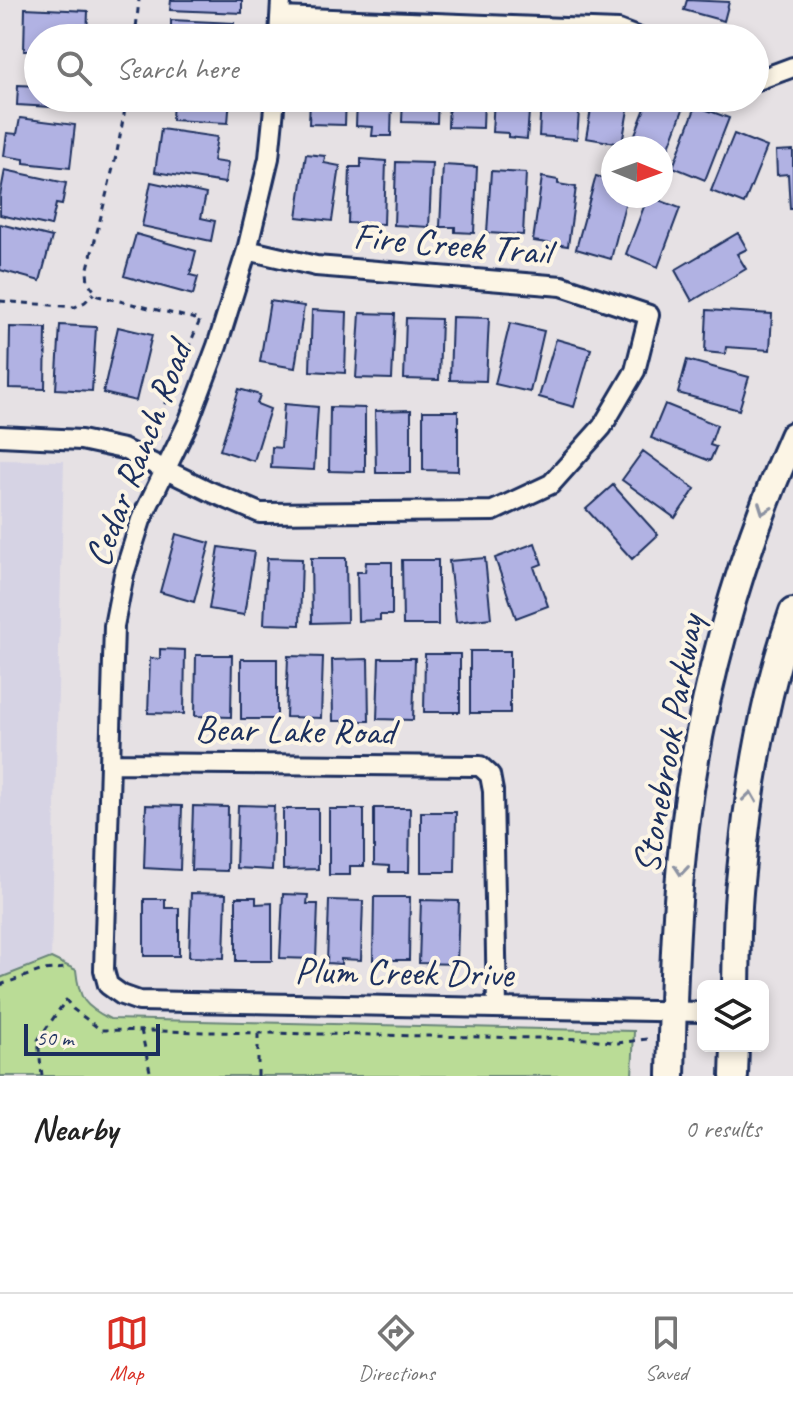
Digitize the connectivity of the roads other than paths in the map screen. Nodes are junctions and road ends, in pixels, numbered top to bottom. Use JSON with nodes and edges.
{"nodes":[{"id":1,"x":280,"y":8,"type":"edge"},
{"id":2,"x":526,"y":24,"type":"edge"},
{"id":3,"x":793,"y":67,"type":"edge"},
{"id":4,"x":769,"y":76,"type":"edge"},
{"id":5,"x":274,"y":112,"type":"edge"},
{"id":6,"x":247,"y":250,"type":"junction"},
{"id":7,"x":0,"y":436,"type":"edge"},
{"id":8,"x":793,"y":436,"type":"edge"},
{"id":9,"x":166,"y":468,"type":"junction"},
{"id":10,"x":793,"y":612,"type":"edge"},
{"id":11,"x":110,"y":763,"type":"junction"},
{"id":12,"x":736,"y":980,"type":"edge"},
{"id":13,"x":108,"y":985,"type":"joint"},
{"id":14,"x":497,"y":1008,"type":"junction"},
{"id":15,"x":673,"y":1012,"type":"junction"},
{"id":16,"x":697,"y":1012,"type":"edge"},
{"id":17,"x":735,"y":1052,"type":"edge"},
{"id":18,"x":671,"y":1076,"type":"edge"},
{"id":19,"x":734,"y":1076,"type":"edge"}],
"edges":[{"from":1,"to":2,"type":"street"},
{"from":3,"to":4,"type":"street"},
{"from":5,"to":6,"type":"street","name":"Cedar Ranch Road"},
{"from":6,"to":9,"type":"street","name":"Cedar Ranch Road"},
{"from":6,"to":9,"type":"street","name":"Fire Creek Trail"},
{"from":7,"to":9,"type":"street"},
{"from":8,"to":15,"type":"main road","name":"Stonebrook Parkway","one_way":true},
{"from":9,"to":11,"type":"street","name":"Cedar Ranch Road"},
{"from":12,"to":10,"type":"main road","one_way":true},
{"from":11,"to":13,"type":"street","name":"Cedar Ranch Road"},
{"from":11,"to":14,"type":"street","name":"Bear Lake Road"},
{"from":13,"to":14,"type":"street","name":"Plum Creek Drive"},
{"from":14,"to":15,"type":"street","name":"Plum Creek Drive"},
{"from":15,"to":16,"type":"street","name":"Plum Creek Drive"},
{"from":15,"to":18,"type":"main road","name":"Stonebrook Parkway"},
{"from":17,"to":19,"type":"main road"}]}
